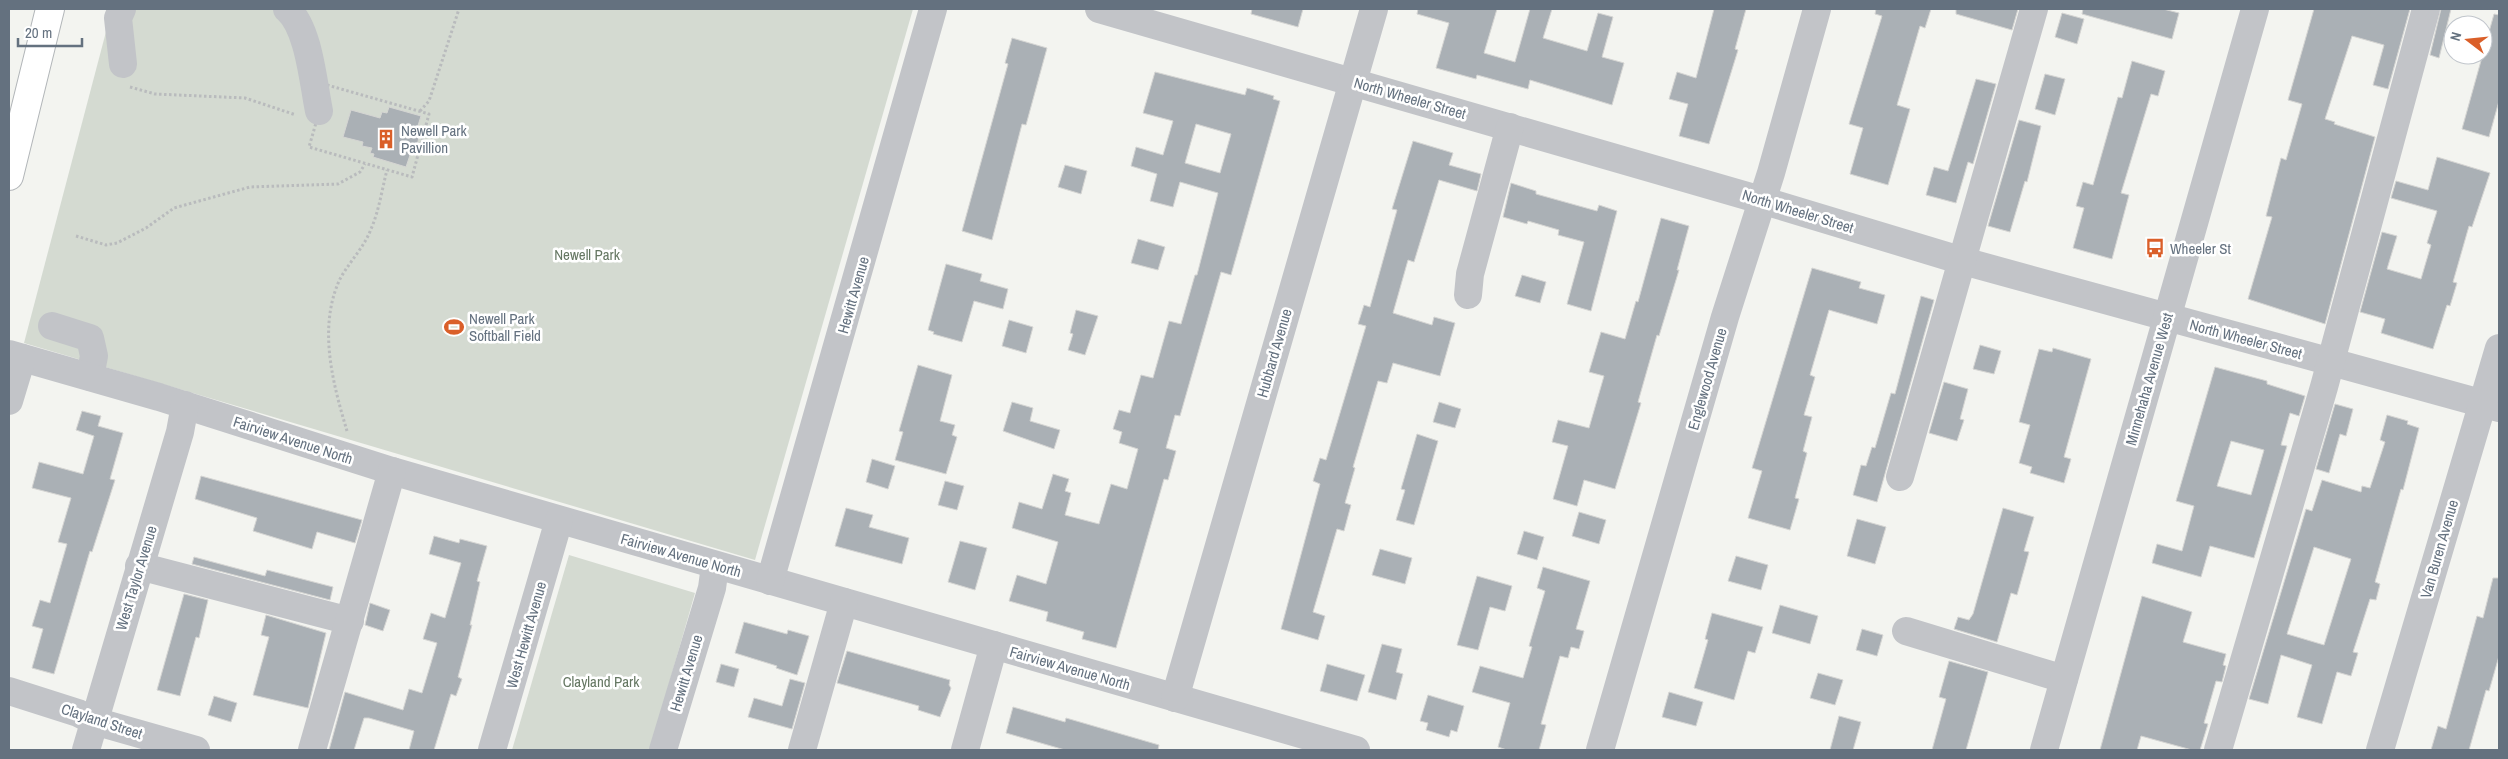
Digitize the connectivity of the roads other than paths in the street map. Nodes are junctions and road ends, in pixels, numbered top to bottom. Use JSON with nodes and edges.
{"nodes":[{"id":1,"x":50,"y":9,"type":"edge"},
{"id":2,"x":122,"y":9,"type":"edge"},
{"id":3,"x":287,"y":9,"type":"edge"},
{"id":4,"x":933,"y":9,"type":"edge"},
{"id":5,"x":1099,"y":9,"type":"edge"},
{"id":6,"x":1374,"y":9,"type":"edge"},
{"id":7,"x":1816,"y":9,"type":"edge"},
{"id":8,"x":2034,"y":9,"type":"edge"},
{"id":9,"x":2255,"y":9,"type":"edge"},
{"id":10,"x":2426,"y":9,"type":"edge"},
{"id":11,"x":125,"y":75,"type":"road end"},
{"id":12,"x":1353,"y":82,"type":"junction"},
{"id":13,"x":311,"y":118,"type":"road end"},
{"id":14,"x":1510,"y":127,"type":"junction"},
{"id":15,"x":9,"y":176,"type":"edge"},
{"id":16,"x":1761,"y":200,"type":"junction"},
{"id":17,"x":1963,"y":261,"type":"junction"},
{"id":18,"x":1468,"y":295,"type":"dead end"},
{"id":19,"x":2166,"y":317,"type":"junction"},
{"id":20,"x":52,"y":326,"type":"dead end"},
{"id":21,"x":2499,"y":348,"type":"edge"},
{"id":22,"x":15,"y":356,"type":"edge"},
{"id":23,"x":2330,"y":362,"type":"junction"},
{"id":24,"x":90,"y":377,"type":"junction"},
{"id":25,"x":9,"y":401,"type":"edge"},
{"id":26,"x":185,"y":405,"type":"junction"},
{"id":27,"x":2491,"y":405,"type":"edge"},
{"id":28,"x":392,"y":471,"type":"junction"},
{"id":29,"x":1900,"y":477,"type":"dead end"},
{"id":30,"x":560,"y":520,"type":"junction"},
{"id":31,"x":139,"y":566,"type":"junction"},
{"id":32,"x":715,"y":566,"type":"junction"},
{"id":33,"x":770,"y":581,"type":"junction"},
{"id":34,"x":844,"y":602,"type":"junction"},
{"id":35,"x":350,"y":621,"type":"junction"},
{"id":36,"x":1906,"y":631,"type":"dead end"},
{"id":37,"x":994,"y":645,"type":"junction"},
{"id":38,"x":2064,"y":679,"type":"junction"},
{"id":39,"x":9,"y":691,"type":"edge"},
{"id":40,"x":1175,"y":698,"type":"junction"},
{"id":41,"x":94,"y":721,"type":"junction"},
{"id":42,"x":86,"y":750,"type":"edge"},
{"id":43,"x":196,"y":750,"type":"edge"},
{"id":44,"x":312,"y":750,"type":"edge"},
{"id":45,"x":492,"y":750,"type":"edge"},
{"id":46,"x":663,"y":750,"type":"edge"},
{"id":47,"x":802,"y":750,"type":"edge"},
{"id":48,"x":965,"y":750,"type":"edge"},
{"id":49,"x":1356,"y":750,"type":"edge"},
{"id":50,"x":1600,"y":750,"type":"edge"},
{"id":51,"x":2044,"y":750,"type":"edge"},
{"id":52,"x":2218,"y":750,"type":"edge"},
{"id":53,"x":2380,"y":750,"type":"edge"}],
"edges":[{"from":1,"to":15,"type":"main road"},
{"from":2,"to":11,"type":"street"},
{"from":3,"to":13,"type":"street"},
{"from":4,"to":33,"type":"street","name":"Hewitt Avenue"},
{"from":5,"to":12,"type":"street","name":"North Wheeler Street"},
{"from":6,"to":12,"type":"street","name":"Hubbard Avenue"},
{"from":7,"to":16,"type":"street","name":"Englewood Avenue"},
{"from":8,"to":17,"type":"street"},
{"from":9,"to":19,"type":"street","name":"Minnehaha Avenue West"},
{"from":10,"to":23,"type":"street"},
{"from":12,"to":14,"type":"street","name":"North Wheeler Street"},
{"from":12,"to":40,"type":"street","name":"Hubbard Avenue"},
{"from":14,"to":16,"type":"street","name":"North Wheeler Street"},
{"from":14,"to":18,"type":"street"},
{"from":16,"to":17,"type":"street","name":"North Wheeler Street"},
{"from":16,"to":50,"type":"street","name":"Englewood Avenue"},
{"from":17,"to":19,"type":"street","name":"North Wheeler Street"},
{"from":17,"to":29,"type":"street"},
{"from":19,"to":23,"type":"street","name":"North Wheeler Street"},
{"from":19,"to":38,"type":"street","name":"Minnehaha Avenue West"},
{"from":20,"to":24,"type":"street"},
{"from":21,"to":27,"type":"street","name":"Van Buren Avenue"},
{"from":22,"to":24,"type":"street","name":"Fairview Avenue North"},
{"from":22,"to":25,"type":"street"},
{"from":23,"to":27,"type":"street","name":"North Wheeler Street"},
{"from":23,"to":52,"type":"street"},
{"from":24,"to":26,"type":"street","name":"Fairview Avenue North"},
{"from":26,"to":28,"type":"street","name":"Fairview Avenue North"},
{"from":26,"to":31,"type":"street","name":"West Taylor Avenue"},
{"from":27,"to":53,"type":"street","name":"Van Buren Avenue"},
{"from":28,"to":30,"type":"street","name":"Fairview Avenue North"},
{"from":28,"to":35,"type":"street"},
{"from":30,"to":32,"type":"street","name":"Fairview Avenue North"},
{"from":30,"to":45,"type":"street","name":"West Hewitt Avenue"},
{"from":31,"to":35,"type":"street"},
{"from":31,"to":41,"type":"street","name":"West Taylor Avenue"},
{"from":32,"to":33,"type":"street","name":"Fairview Avenue North"},
{"from":32,"to":46,"type":"street","name":"Hewitt Avenue"},
{"from":33,"to":34,"type":"street","name":"Fairview Avenue North"},
{"from":34,"to":37,"type":"street","name":"Fairview Avenue North"},
{"from":34,"to":47,"type":"street"},
{"from":35,"to":44,"type":"street"},
{"from":36,"to":38,"type":"street"},
{"from":37,"to":40,"type":"street","name":"Fairview Avenue North"},
{"from":37,"to":48,"type":"street"},
{"from":38,"to":51,"type":"street","name":"Minnehaha Avenue West"},
{"from":39,"to":41,"type":"street","name":"Clayland Street"},
{"from":40,"to":49,"type":"street","name":"Fairview Avenue North"},
{"from":41,"to":42,"type":"street","name":"West Taylor Avenue"},
{"from":41,"to":43,"type":"street","name":"Clayland Street"}]}
